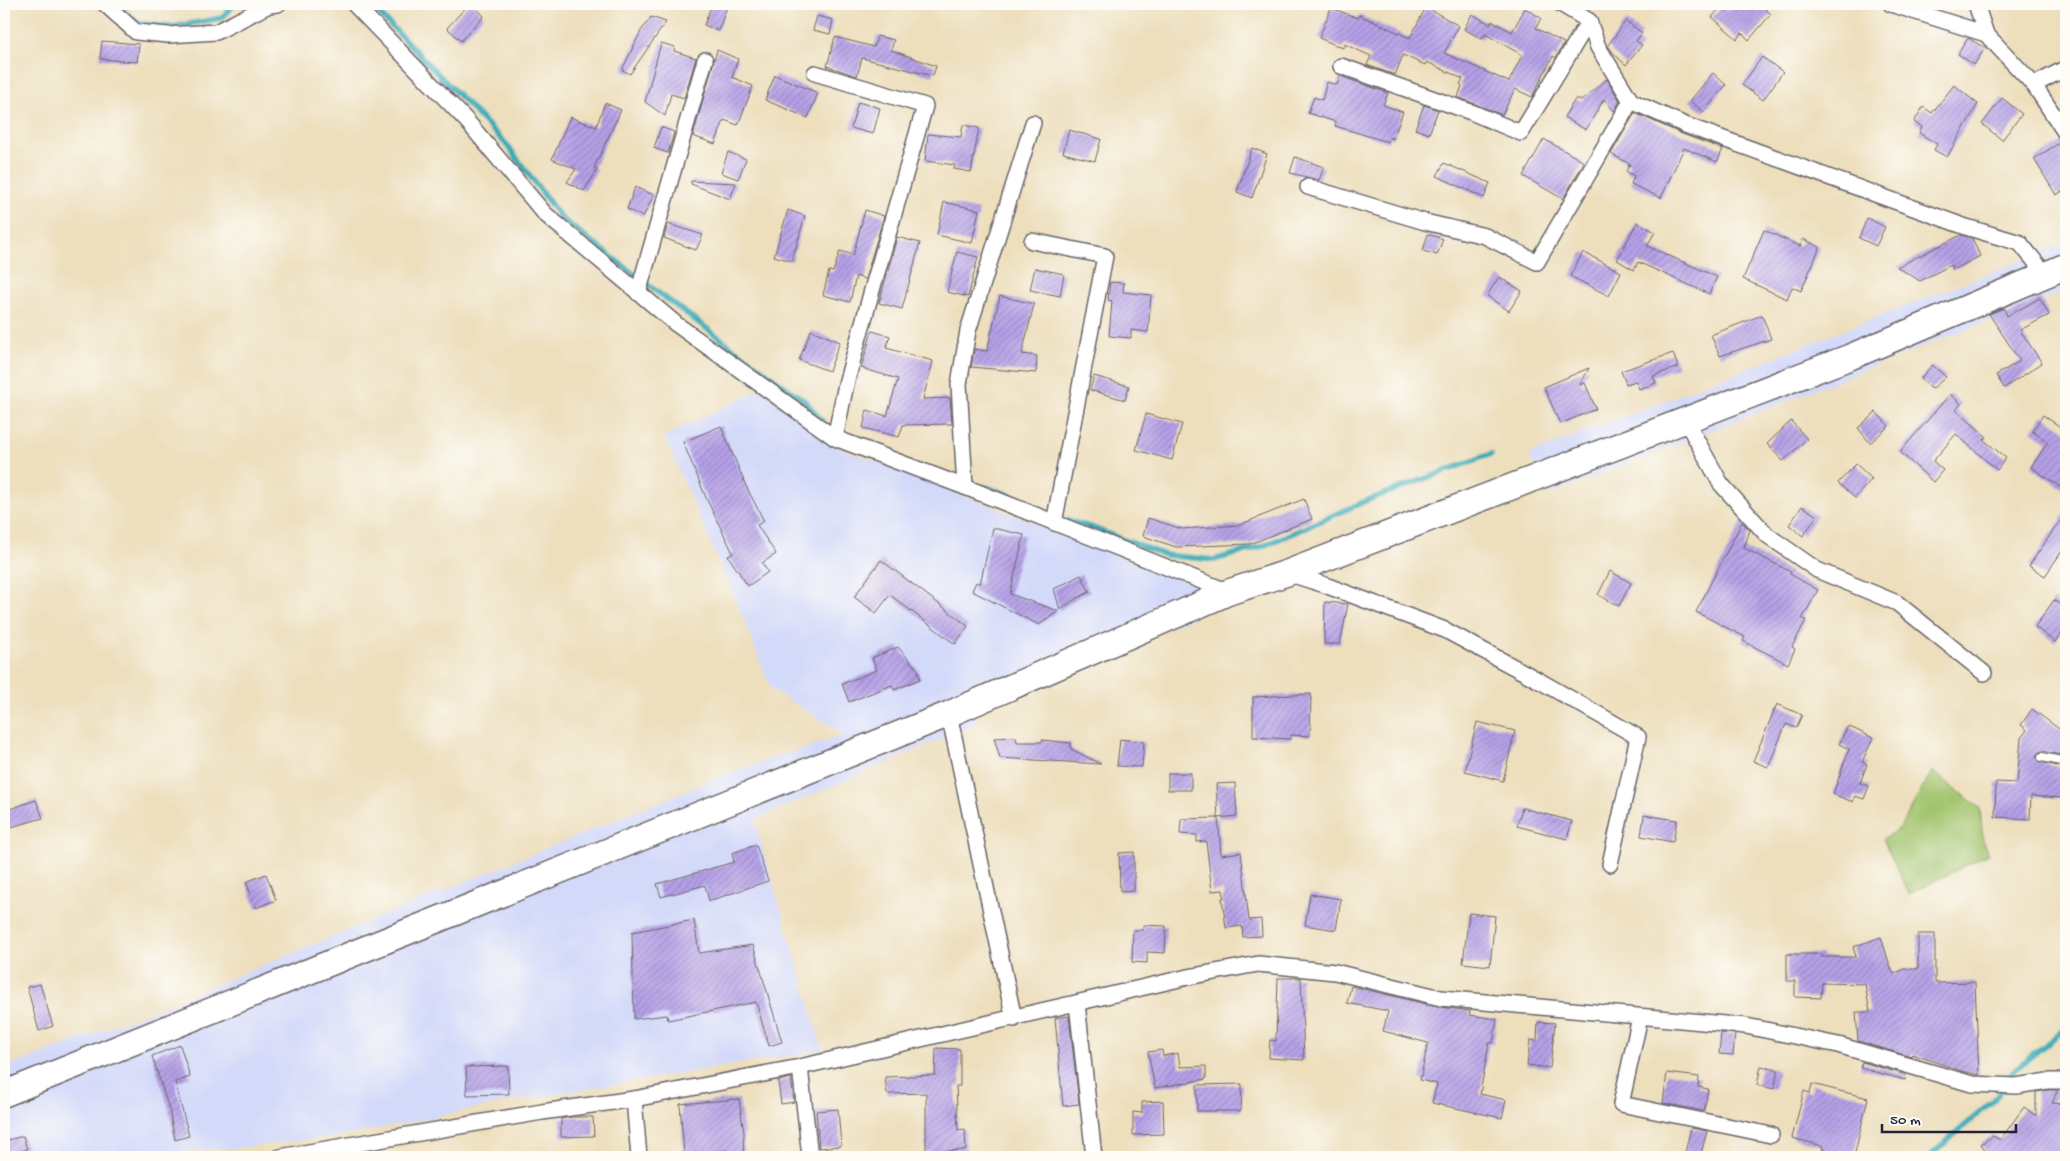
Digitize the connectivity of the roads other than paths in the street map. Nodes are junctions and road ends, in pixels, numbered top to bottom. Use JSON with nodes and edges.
{"nodes":[{"id":1,"x":105,"y":4,"type":"edge"},
{"id":2,"x":278,"y":4,"type":"edge"},
{"id":3,"x":354,"y":4,"type":"edge"},
{"id":4,"x":1561,"y":4,"type":"edge"},
{"id":5,"x":1891,"y":4,"type":"edge"},
{"id":6,"x":1976,"y":4,"type":"edge"},
{"id":7,"x":1589,"y":21,"type":"junction"},
{"id":8,"x":1986,"y":34,"type":"junction"},
{"id":9,"x":705,"y":60,"type":"dead end"},
{"id":10,"x":1341,"y":66,"type":"dead end"},
{"id":11,"x":2066,"y":68,"type":"edge"},
{"id":12,"x":815,"y":73,"type":"dead end"},
{"id":13,"x":2034,"y":85,"type":"junction"},
{"id":14,"x":1631,"y":101,"type":"junction"},
{"id":15,"x":1033,"y":123,"type":"dead end"},
{"id":16,"x":2066,"y":134,"type":"edge"},
{"id":17,"x":1308,"y":187,"type":"dead end"},
{"id":18,"x":1032,"y":241,"type":"dead end"},
{"id":19,"x":2056,"y":271,"type":"edge"},
{"id":20,"x":638,"y":293,"type":"junction"},
{"id":21,"x":1686,"y":421,"type":"junction"},
{"id":22,"x":835,"y":438,"type":"junction"},
{"id":23,"x":965,"y":488,"type":"junction"},
{"id":24,"x":1054,"y":523,"type":"junction"},
{"id":25,"x":1287,"y":573,"type":"junction"},
{"id":26,"x":1229,"y":592,"type":"junction"},
{"id":27,"x":1984,"y":673,"type":"dead end"},
{"id":28,"x":949,"y":714,"type":"junction"},
{"id":29,"x":2042,"y":757,"type":"dead end"},
{"id":30,"x":2066,"y":762,"type":"edge"},
{"id":31,"x":1610,"y":864,"type":"dead end"},
{"id":32,"x":1077,"y":1004,"type":"junction"},
{"id":33,"x":1640,"y":1017,"type":"junction"},
{"id":34,"x":1014,"y":1019,"type":"junction"},
{"id":35,"x":800,"y":1067,"type":"junction"},
{"id":36,"x":2066,"y":1081,"type":"edge"},
{"id":37,"x":4,"y":1094,"type":"edge"},
{"id":38,"x":634,"y":1099,"type":"junction"},
{"id":39,"x":1771,"y":1135,"type":"dead end"},
{"id":40,"x":280,"y":1157,"type":"edge"},
{"id":41,"x":639,"y":1157,"type":"edge"},
{"id":42,"x":810,"y":1157,"type":"edge"},
{"id":43,"x":1094,"y":1157,"type":"edge"}],
"edges":[{"from":1,"to":2,"type":"street"},
{"from":3,"to":20,"type":"street"},
{"from":4,"to":7,"type":"street"},
{"from":5,"to":8,"type":"street"},
{"from":6,"to":8,"type":"street"},
{"from":7,"to":10,"type":"street"},
{"from":7,"to":14,"type":"street"},
{"from":8,"to":13,"type":"street"},
{"from":9,"to":20,"type":"street"},
{"from":11,"to":13,"type":"street"},
{"from":12,"to":22,"type":"street"},
{"from":13,"to":16,"type":"street"},
{"from":14,"to":17,"type":"street"},
{"from":14,"to":19,"type":"street"},
{"from":15,"to":23,"type":"street"},
{"from":18,"to":24,"type":"street"},
{"from":19,"to":21,"type":"highway"},
{"from":20,"to":22,"type":"street"},
{"from":21,"to":25,"type":"highway"},
{"from":21,"to":27,"type":"street"},
{"from":22,"to":23,"type":"street"},
{"from":23,"to":24,"type":"street"},
{"from":24,"to":26,"type":"street"},
{"from":25,"to":26,"type":"highway"},
{"from":25,"to":31,"type":"street"},
{"from":26,"to":28,"type":"highway"},
{"from":28,"to":34,"type":"street"},
{"from":28,"to":37,"type":"highway"},
{"from":29,"to":30,"type":"lane"},
{"from":32,"to":33,"type":"street"},
{"from":32,"to":34,"type":"street"},
{"from":32,"to":43,"type":"street"},
{"from":33,"to":36,"type":"street"},
{"from":33,"to":39,"type":"street"},
{"from":34,"to":35,"type":"street"},
{"from":35,"to":38,"type":"street"},
{"from":35,"to":42,"type":"street"},
{"from":38,"to":40,"type":"street"},
{"from":38,"to":41,"type":"street"}]}
